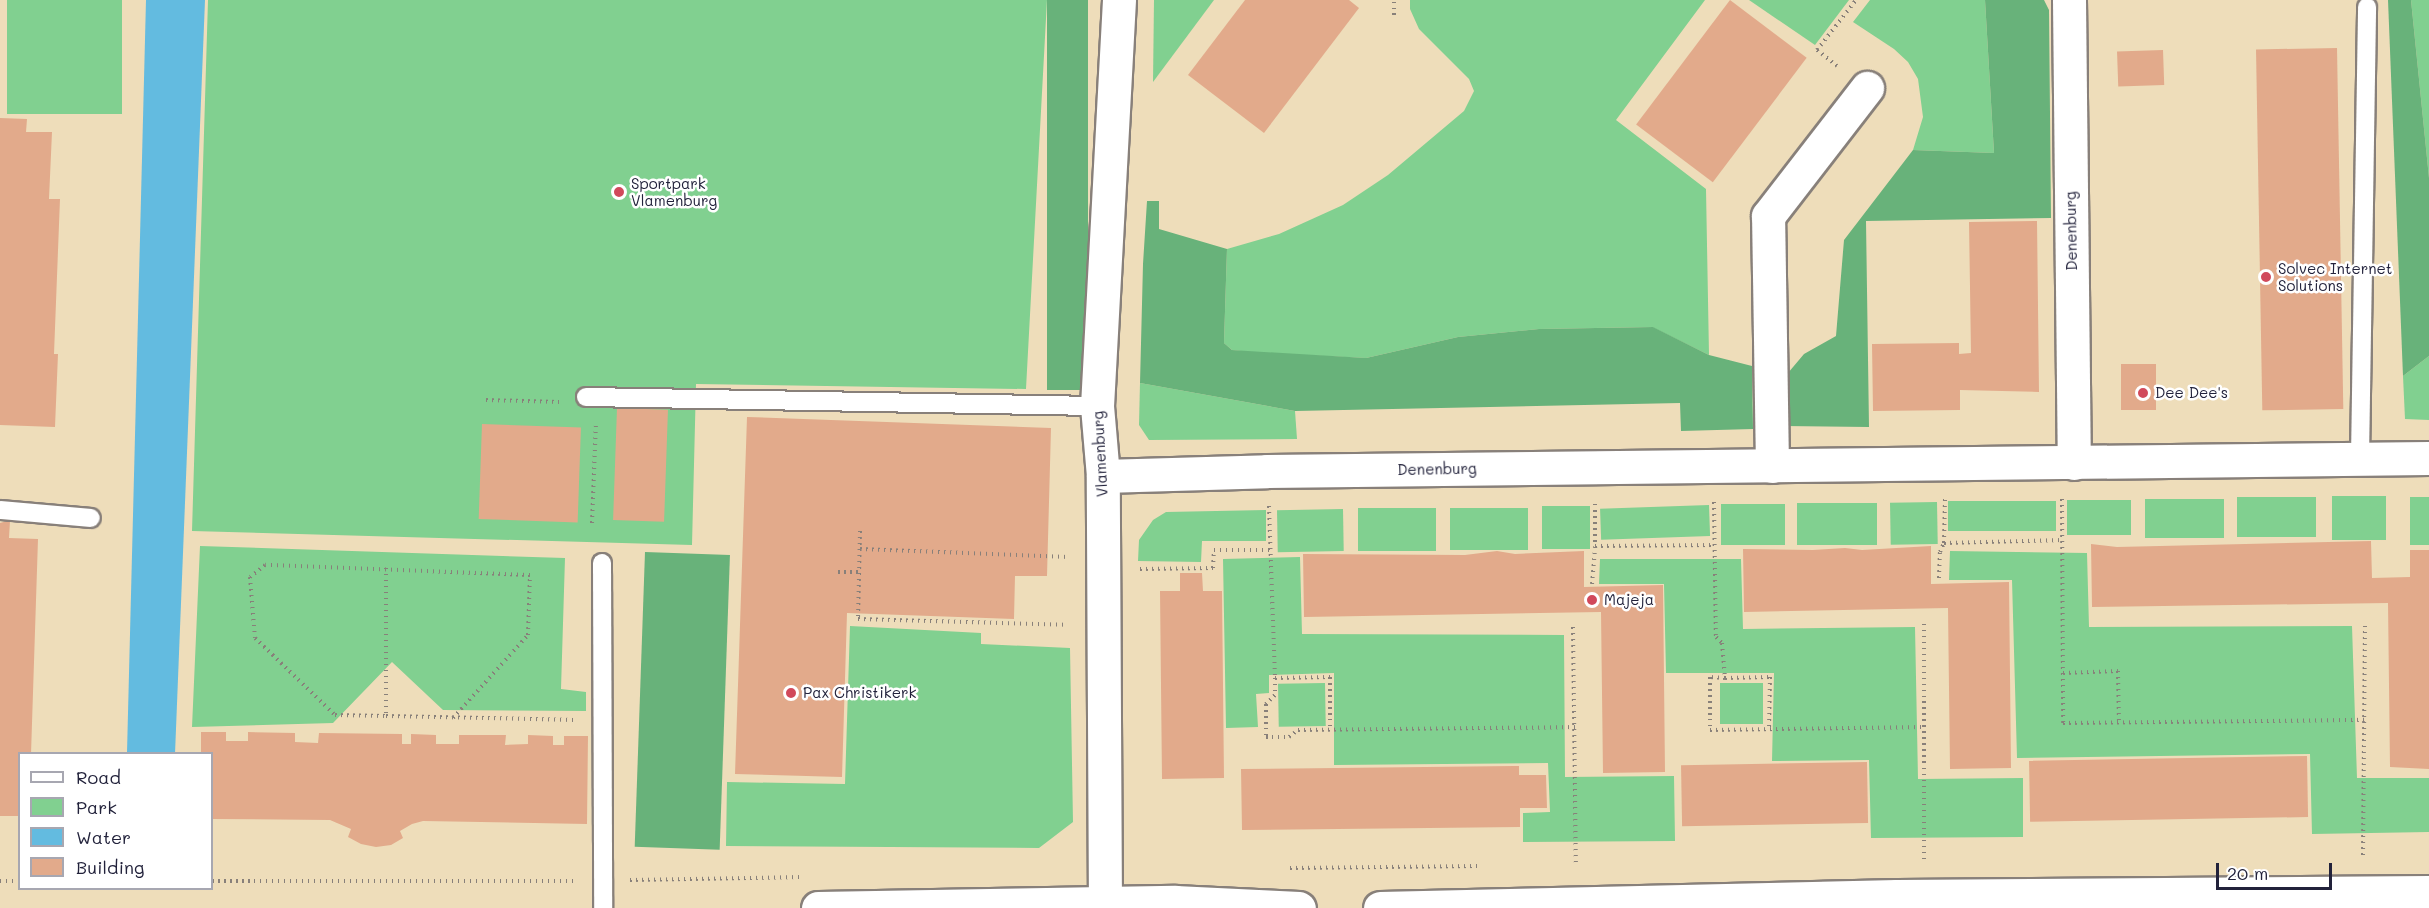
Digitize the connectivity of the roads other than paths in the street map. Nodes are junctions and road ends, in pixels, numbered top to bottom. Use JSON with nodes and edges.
{"nodes":[{"id":1,"x":1119,"y":0,"type":"edge"},
{"id":2,"x":2069,"y":0,"type":"edge"},
{"id":3,"x":2367,"y":7,"type":"dead end"},
{"id":4,"x":1867,"y":88,"type":"road end"},
{"id":5,"x":592,"y":398,"type":"road end"},
{"id":6,"x":1097,"y":406,"type":"junction"},
{"id":7,"x":2360,"y":458,"type":"junction"},
{"id":8,"x":2429,"y":458,"type":"edge"},
{"id":9,"x":2068,"y":463,"type":"junction"},
{"id":10,"x":1772,"y":466,"type":"junction"},
{"id":11,"x":1103,"y":476,"type":"junction"},
{"id":12,"x":0,"y":510,"type":"edge"},
{"id":13,"x":92,"y":518,"type":"dead end"},
{"id":14,"x":602,"y":563,"type":"dead end"},
{"id":15,"x":2429,"y":892,"type":"edge"},
{"id":16,"x":1105,"y":905,"type":"edge"},
{"id":17,"x":603,"y":908,"type":"edge"},
{"id":18,"x":818,"y":908,"type":"edge"},
{"id":19,"x":1299,"y":908,"type":"edge"},
{"id":20,"x":1380,"y":908,"type":"edge"}],
"edges":[{"from":1,"to":6,"type":"street","name":"Vlamenburg"},
{"from":2,"to":9,"type":"street","name":"Denenburg"},
{"from":3,"to":7,"type":"lane"},
{"from":4,"to":10,"type":"street"},
{"from":5,"to":6,"type":"lane"},
{"from":6,"to":11,"type":"street","name":"Vlamenburg"},
{"from":7,"to":8,"type":"street","name":"Denenburg"},
{"from":7,"to":9,"type":"street","name":"Denenburg"},
{"from":9,"to":10,"type":"street","name":"Denenburg"},
{"from":10,"to":11,"type":"street","name":"Denenburg"},
{"from":11,"to":16,"type":"street","name":"Vlamenburg"},
{"from":12,"to":13,"type":"lane"},
{"from":14,"to":17,"type":"lane"},
{"from":15,"to":20,"type":"street"},
{"from":16,"to":18,"type":"street"},
{"from":16,"to":19,"type":"street"}]}
